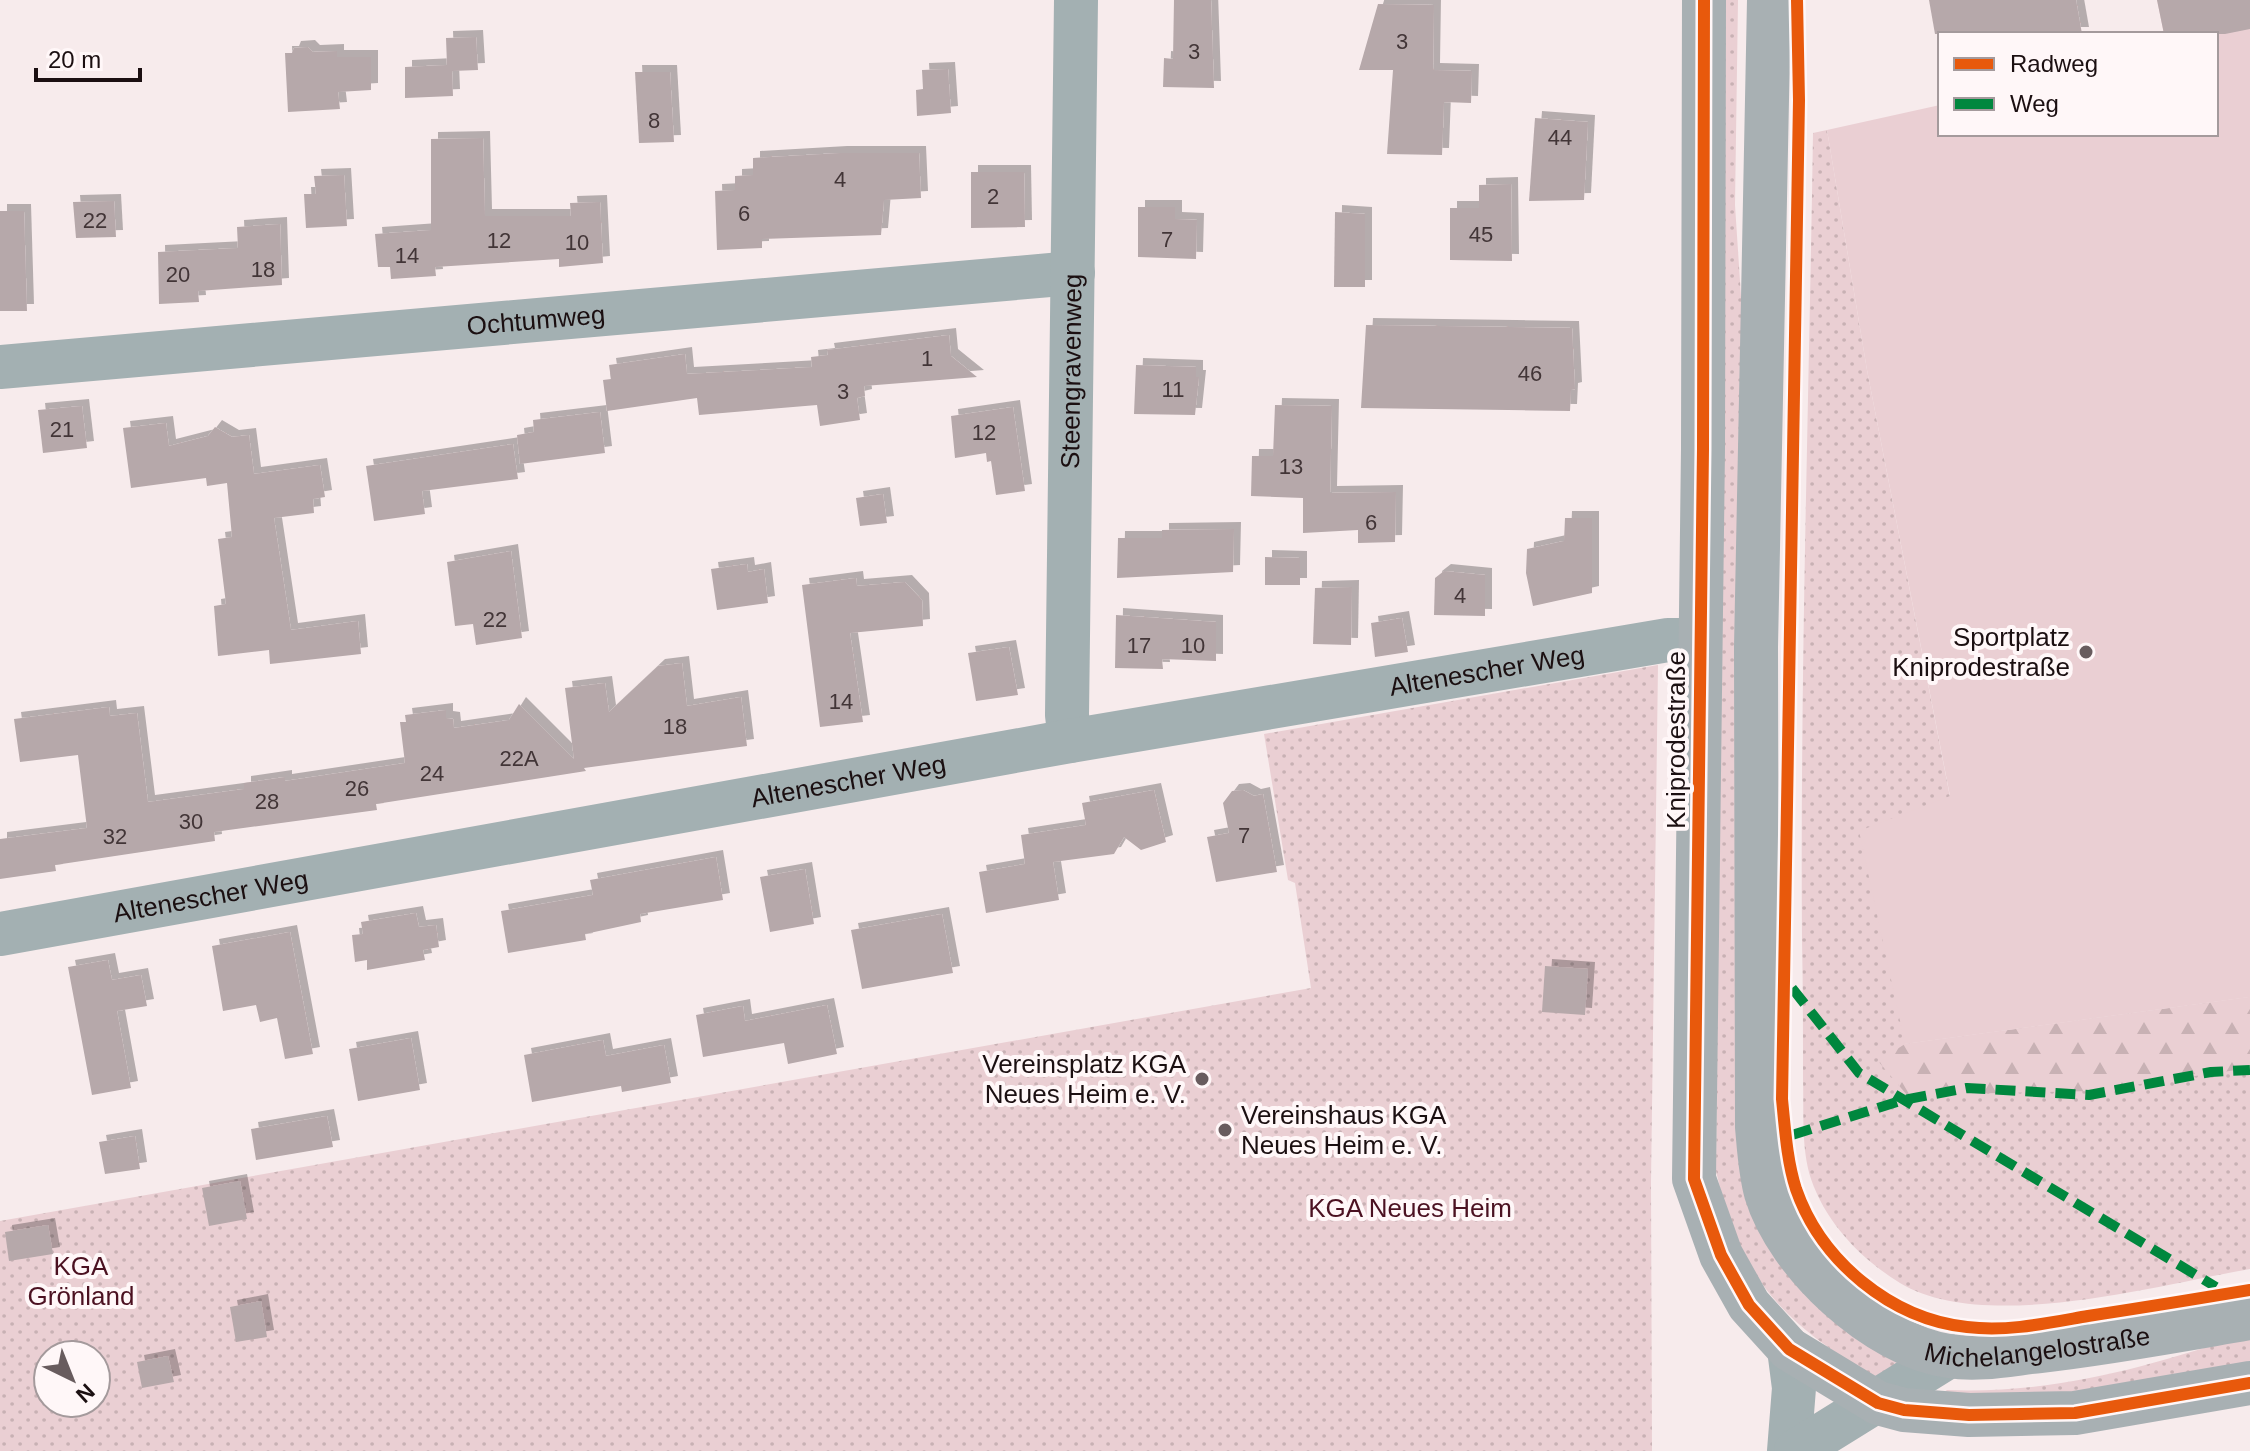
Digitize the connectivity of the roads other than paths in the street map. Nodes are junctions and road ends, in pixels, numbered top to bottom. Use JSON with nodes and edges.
{"nodes":[{"id":1,"x":1076,"y":0,"type":"edge"},
{"id":2,"x":1704,"y":0,"type":"edge"},
{"id":3,"x":1769,"y":0,"type":"edge"},
{"id":4,"x":1073,"y":273,"type":"junction"},
{"id":5,"x":0,"y":367,"type":"edge"},
{"id":6,"x":1699,"y":640,"type":"junction"},
{"id":7,"x":1070,"y":741,"type":"junction"},
{"id":8,"x":0,"y":934,"type":"edge"},
{"id":9,"x":2250,"y":1318,"type":"edge"},
{"id":10,"x":1789,"y":1349,"type":"junction"},
{"id":11,"x":1949,"y":1356,"type":"junction"},
{"id":12,"x":2250,"y":1383,"type":"edge"},
{"id":13,"x":1878,"y":1403,"type":"junction"},
{"id":14,"x":1789,"y":1451,"type":"edge"},
{"id":15,"x":1796,"y":1451,"type":"edge"}],
"edges":[{"from":1,"to":4,"type":"street","name":"Steengravenweg"},
{"from":2,"to":6,"type":"main road","name":"Kniprodestraße"},
{"from":3,"to":11,"type":"main road","name":"Michelangelostraße"},
{"from":4,"to":5,"type":"street","name":"Ochtumweg"},
{"from":4,"to":7,"type":"street","name":"Steengravenweg"},
{"from":6,"to":7,"type":"street","name":"Altenescher Weg"},
{"from":6,"to":10,"type":"main road","name":"Kniprodestraße"},
{"from":7,"to":8,"type":"street","name":"Altenescher Weg"},
{"from":9,"to":11,"type":"main road","name":"Michelangelostraße"},
{"from":10,"to":13,"type":"main road","name":"Kniprodestraße"},
{"from":10,"to":14,"type":"street"},
{"from":11,"to":13,"type":"street"},
{"from":12,"to":13,"type":"main road"},
{"from":13,"to":15,"type":"street"}]}
